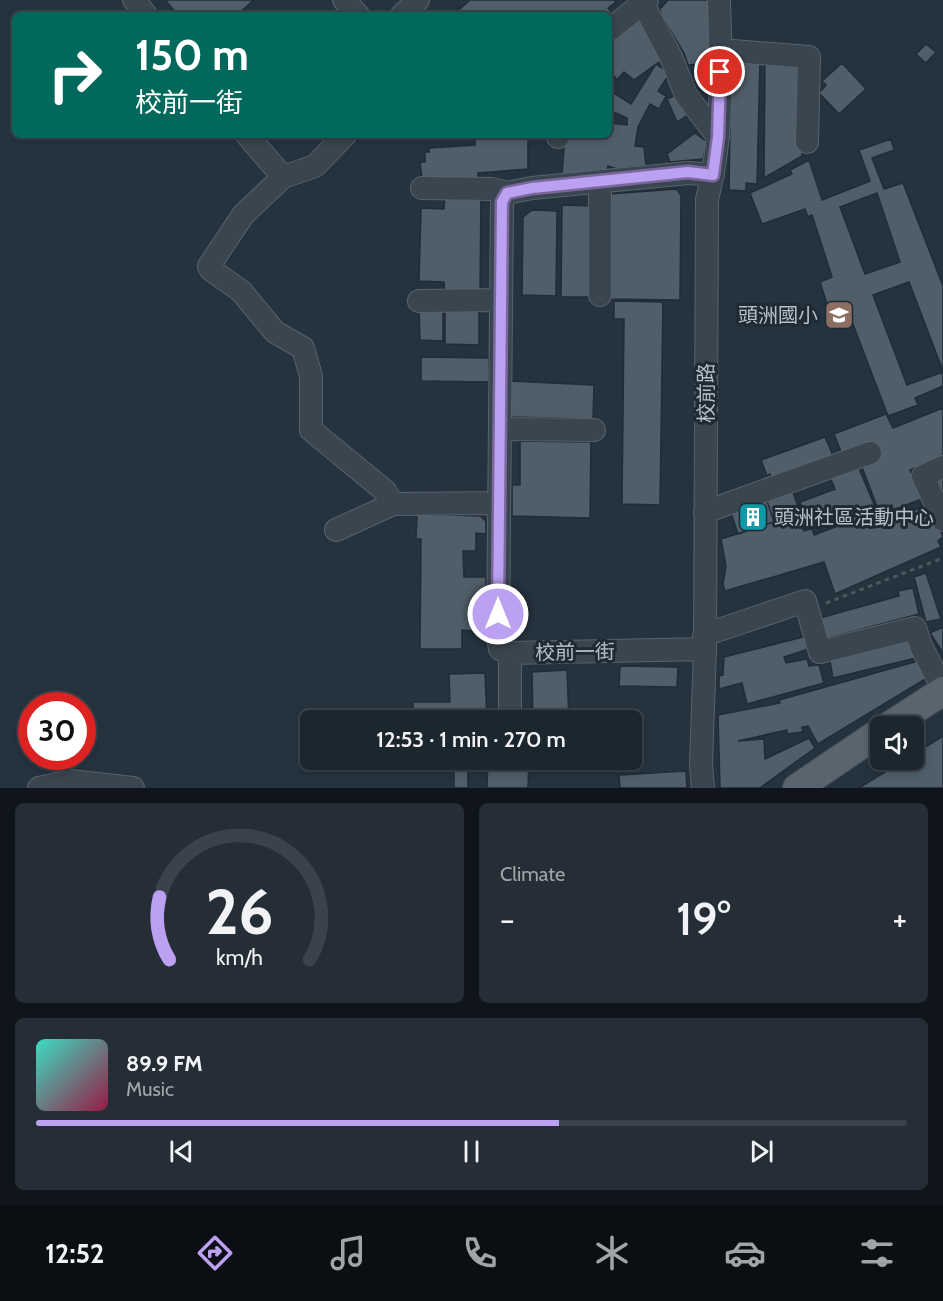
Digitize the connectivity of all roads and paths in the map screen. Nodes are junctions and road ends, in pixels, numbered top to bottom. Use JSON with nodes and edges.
{"nodes":[{"id":1,"x":134,"y":0,"type":"edge"},
{"id":2,"x":344,"y":0,"type":"edge"},
{"id":3,"x":418,"y":0,"type":"edge"},
{"id":4,"x":719,"y":0,"type":"edge"},
{"id":5,"x":644,"y":1,"type":"edge"},
{"id":6,"x":144,"y":12,"type":"edge"},
{"id":7,"x":355,"y":12,"type":"edge"},
{"id":8,"x":405,"y":12,"type":"edge"},
{"id":9,"x":612,"y":28,"type":"edge"},
{"id":10,"x":721,"y":50,"type":"junction"},
{"id":11,"x":718,"y":137,"type":"junction"},
{"id":12,"x":250,"y":138,"type":"edge"},
{"id":13,"x":342,"y":138,"type":"edge"},
{"id":14,"x":807,"y":142,"type":"dead end"},
{"id":15,"x":713,"y":175,"type":"junction"},
{"id":16,"x":283,"y":177,"type":"junction"},
{"id":17,"x":600,"y":182,"type":"junction"},
{"id":18,"x":422,"y":188,"type":"dead end"},
{"id":19,"x":507,"y":193,"type":"junction"},
{"id":20,"x":600,"y":295,"type":"dead end"},
{"id":21,"x":501,"y":300,"type":"junction"},
{"id":22,"x":419,"y":301,"type":"dead end"},
{"id":23,"x":500,"y":429,"type":"junction"},
{"id":24,"x":594,"y":430,"type":"dead end"},
{"id":25,"x":870,"y":453,"type":"dead end"},
{"id":26,"x":943,"y":467,"type":"edge"},
{"id":27,"x":499,"y":502,"type":"junction"},
{"id":28,"x":393,"y":504,"type":"junction"},
{"id":29,"x":705,"y":512,"type":"junction"},
{"id":30,"x":943,"y":520,"type":"edge"},
{"id":31,"x":336,"y":530,"type":"dead end"},
{"id":32,"x":943,"y":558,"type":"edge"},
{"id":33,"x":806,"y":606,"type":"junction"},
{"id":34,"x":705,"y":642,"type":"junction"},
{"id":35,"x":510,"y":653,"type":"junction"},
{"id":36,"x":943,"y":690,"type":"edge"},
{"id":37,"x":510,"y":710,"type":"edge"},
{"id":38,"x":904,"y":716,"type":"edge"},
{"id":39,"x":870,"y":739,"type":"edge"},
{"id":40,"x":39,"y":788,"type":"edge"},
{"id":41,"x":133,"y":788,"type":"edge"},
{"id":42,"x":703,"y":788,"type":"edge"},
{"id":43,"x":797,"y":788,"type":"edge"}],
"edges":[{"from":1,"to":6,"type":"street"},
{"from":2,"to":7,"type":"street"},
{"from":3,"to":8,"type":"street"},
{"from":4,"to":10,"type":"street","name":"校前路"},
{"from":5,"to":9,"type":"street"},
{"from":5,"to":11,"type":"street"},
{"from":10,"to":11,"type":"street","name":"校前路"},
{"from":10,"to":14,"type":"street"},
{"from":11,"to":15,"type":"street","name":"校前路"},
{"from":12,"to":16,"type":"street"},
{"from":13,"to":16,"type":"street"},
{"from":15,"to":17,"type":"street"},
{"from":15,"to":29,"type":"street","name":"校前路"},
{"from":16,"to":28,"type":"street"},
{"from":17,"to":19,"type":"street"},
{"from":17,"to":20,"type":"street"},
{"from":18,"to":19,"type":"street"},
{"from":19,"to":21,"type":"street","name":"校前一街"},
{"from":21,"to":22,"type":"street"},
{"from":21,"to":23,"type":"street","name":"校前一街"},
{"from":23,"to":24,"type":"street"},
{"from":23,"to":27,"type":"street","name":"校前一街"},
{"from":25,"to":29,"type":"street"},
{"from":26,"to":30,"type":"street"},
{"from":27,"to":28,"type":"street"},
{"from":27,"to":35,"type":"street","name":"校前一街"},
{"from":28,"to":31,"type":"street"},
{"from":29,"to":34,"type":"street","name":"校前路"},
{"from":32,"to":33,"type":"path"},
{"from":33,"to":34,"type":"street","name":"校前一街"},
{"from":33,"to":36,"type":"street"},
{"from":34,"to":35,"type":"street","name":"校前一街"},
{"from":34,"to":42,"type":"street","name":"校前路"},
{"from":35,"to":37,"type":"street"},
{"from":36,"to":38,"type":"main road"},
{"from":39,"to":43,"type":"main road"},
{"from":40,"to":41,"type":"street"}]}
